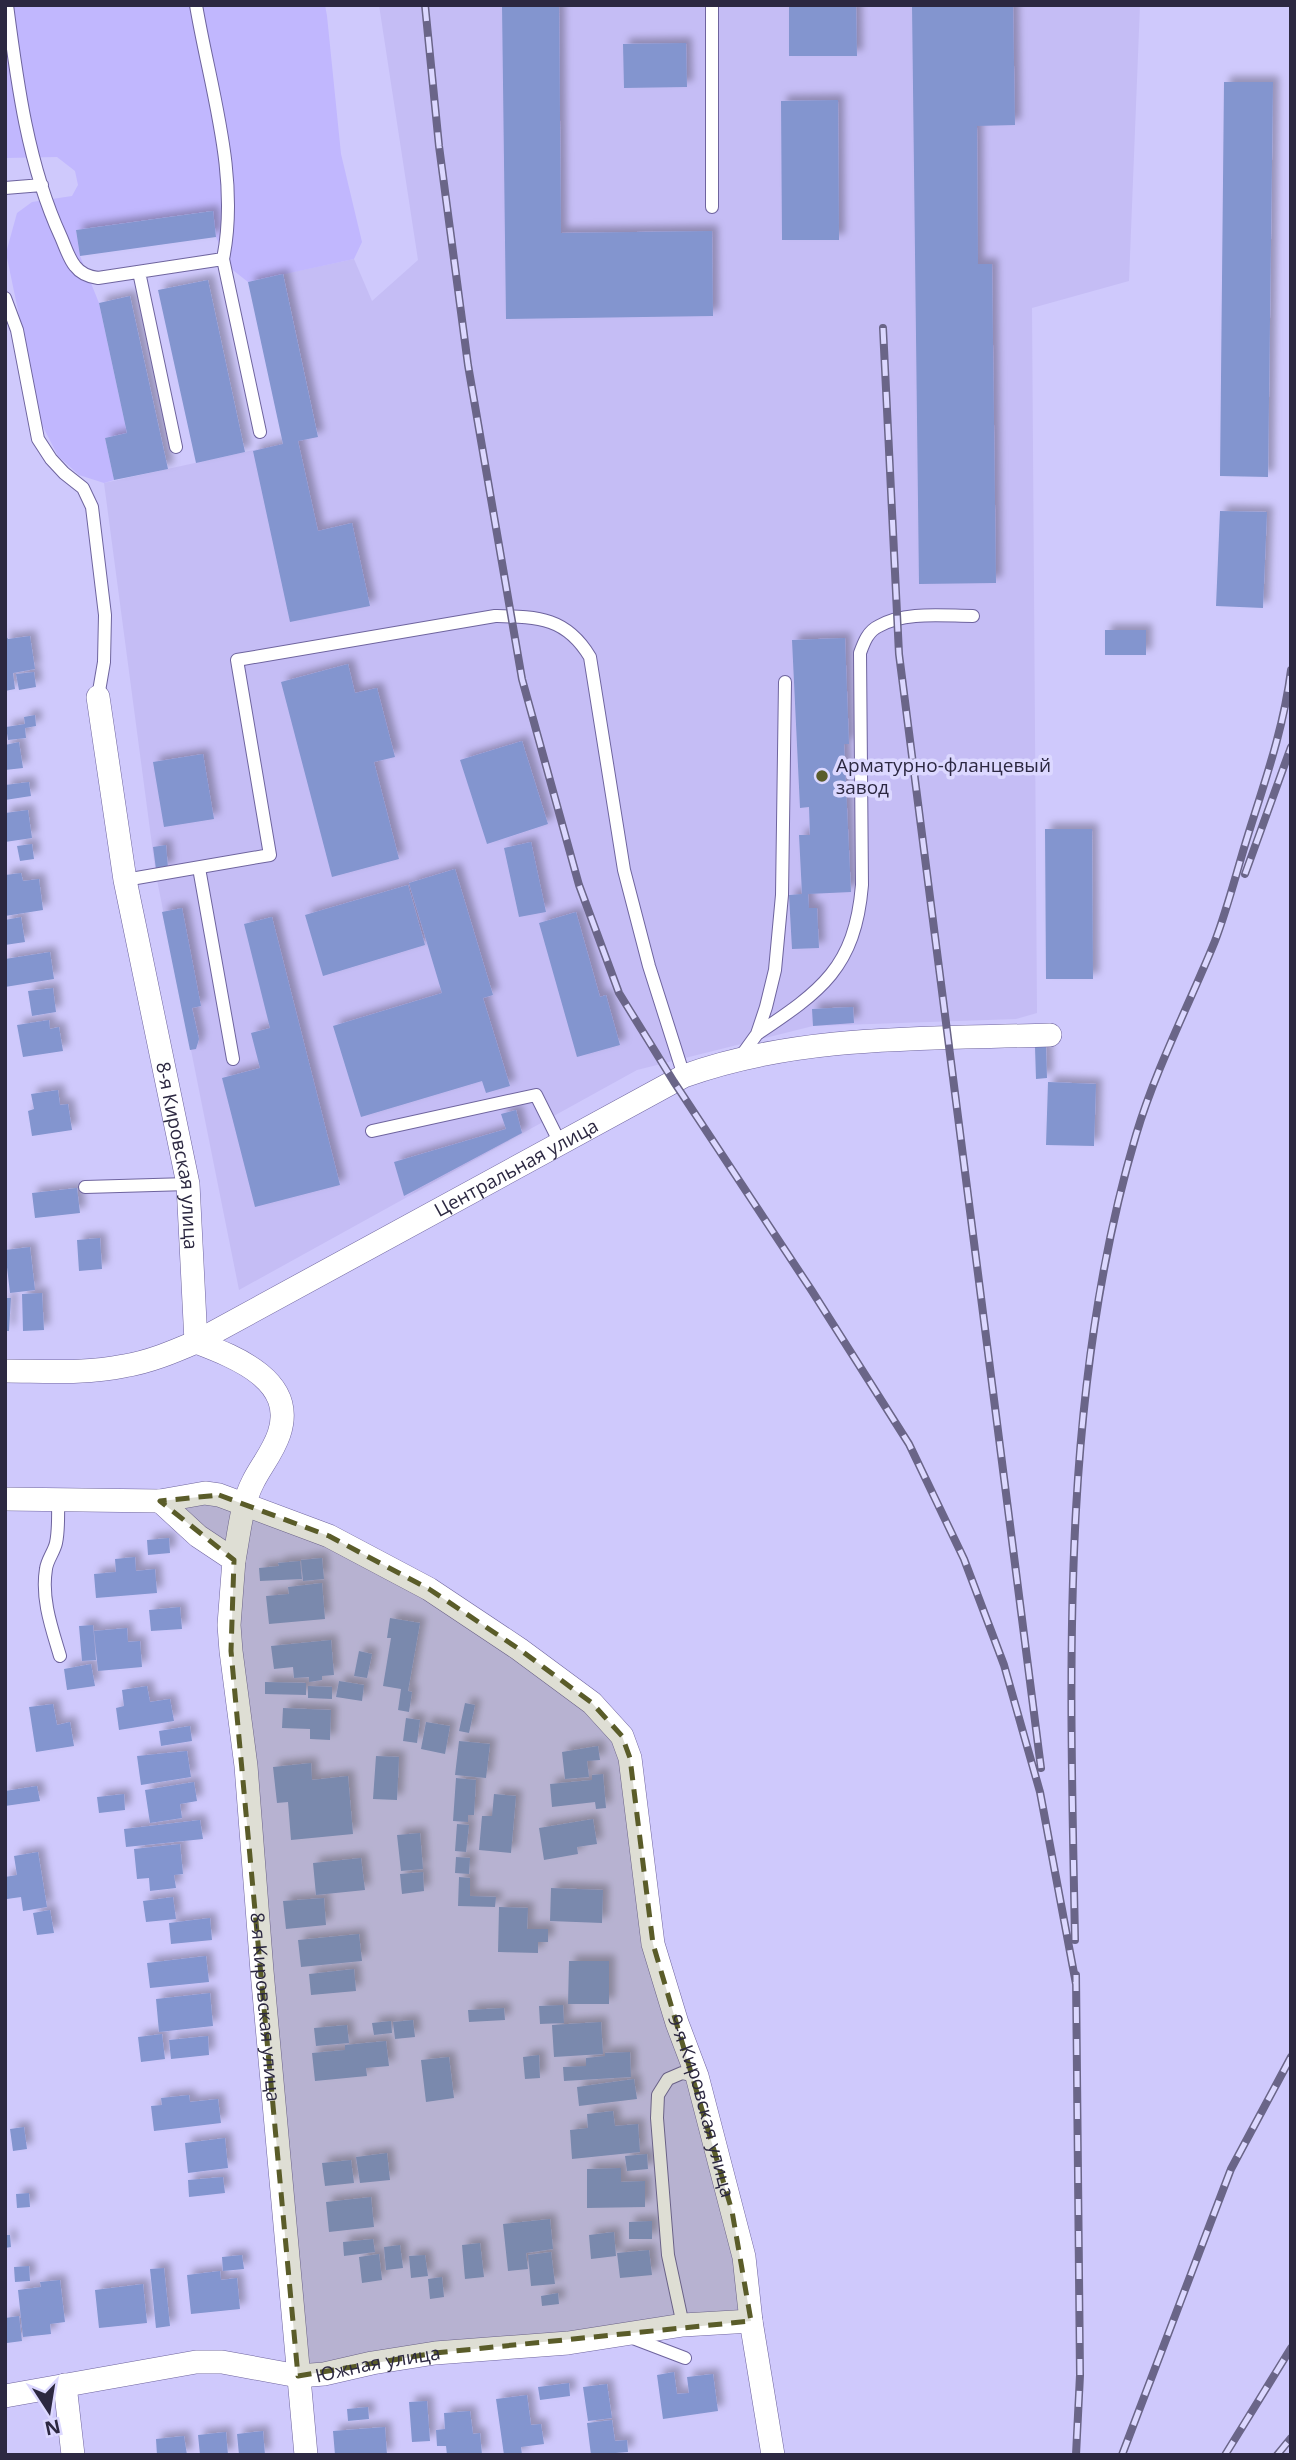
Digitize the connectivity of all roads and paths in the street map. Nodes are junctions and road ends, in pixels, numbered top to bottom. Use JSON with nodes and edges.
{"nodes":[{"id":1,"x":6,"y":5,"type":"edge"},
{"id":2,"x":196,"y":5,"type":"edge"},
{"id":3,"x":712,"y":5,"type":"edge"},
{"id":4,"x":42,"y":185,"type":"junction"},
{"id":5,"x":5,"y":188,"type":"edge"},
{"id":6,"x":712,"y":207,"type":"dead end"},
{"id":7,"x":223,"y":259,"type":"junction"},
{"id":8,"x":139,"y":272,"type":"junction"},
{"id":9,"x":5,"y":298,"type":"edge"},
{"id":10,"x":260,"y":432,"type":"dead end"},
{"id":11,"x":176,"y":447,"type":"dead end"},
{"id":12,"x":974,"y":615,"type":"dead end"},
{"id":13,"x":785,"y":682,"type":"dead end"},
{"id":14,"x":98,"y":697,"type":"joint"},
{"id":15,"x":199,"y":868,"type":"junction"},
{"id":16,"x":125,"y":880,"type":"junction"},
{"id":17,"x":757,"y":1034,"type":"junction"},
{"id":18,"x":1050,"y":1035,"type":"dead end"},
{"id":19,"x":233,"y":1059,"type":"dead end"},
{"id":20,"x":739,"y":1059,"type":"junction"},
{"id":21,"x":684,"y":1076,"type":"junction"},
{"id":22,"x":372,"y":1131,"type":"dead end"},
{"id":23,"x":561,"y":1145,"type":"junction"},
{"id":24,"x":188,"y":1184,"type":"junction"},
{"id":25,"x":85,"y":1187,"type":"dead end"},
{"id":26,"x":196,"y":1342,"type":"junction"},
{"id":27,"x":5,"y":1371,"type":"edge"},
{"id":28,"x":5,"y":1499,"type":"edge"},
{"id":29,"x":58,"y":1499,"type":"junction"},
{"id":30,"x":160,"y":1502,"type":"junction"},
{"id":31,"x":245,"y":1505,"type":"junction"},
{"id":32,"x":234,"y":1560,"type":"junction"},
{"id":33,"x":60,"y":1656,"type":"dead end"},
{"id":34,"x":697,"y":2076,"type":"junction"},
{"id":35,"x":751,"y":2321,"type":"junction"},
{"id":36,"x":683,"y":2325,"type":"junction"},
{"id":37,"x":624,"y":2334,"type":"junction"},
{"id":38,"x":685,"y":2358,"type":"dead end"},
{"id":39,"x":299,"y":2376,"type":"junction"},
{"id":40,"x":65,"y":2385,"type":"junction"},
{"id":41,"x":5,"y":2396,"type":"edge"},
{"id":42,"x":73,"y":2455,"type":"edge"},
{"id":43,"x":306,"y":2455,"type":"edge"},
{"id":44,"x":773,"y":2455,"type":"edge"}],
"edges":[{"from":1,"to":4,"type":"lane"},
{"from":2,"to":7,"type":"lane"},
{"from":3,"to":6,"type":"lane"},
{"from":4,"to":5,"type":"lane"},
{"from":4,"to":8,"type":"lane"},
{"from":7,"to":8,"type":"lane"},
{"from":7,"to":10,"type":"lane"},
{"from":8,"to":11,"type":"lane"},
{"from":9,"to":14,"type":"lane"},
{"from":12,"to":17,"type":"lane"},
{"from":13,"to":17,"type":"lane"},
{"from":14,"to":16,"type":"street","name":"8-я Кировская улица"},
{"from":15,"to":16,"type":"lane"},
{"from":15,"to":19,"type":"lane"},
{"from":15,"to":21,"type":"lane"},
{"from":16,"to":24,"type":"street","name":"8-я Кировская улица"},
{"from":17,"to":20,"type":"lane"},
{"from":18,"to":20,"type":"street","name":"Центральная улица"},
{"from":20,"to":21,"type":"street","name":"Центральная улица"},
{"from":21,"to":23,"type":"street","name":"Центральная улица"},
{"from":22,"to":23,"type":"lane"},
{"from":23,"to":26,"type":"street","name":"Центральная улица"},
{"from":24,"to":25,"type":"lane"},
{"from":24,"to":26,"type":"street","name":"8-я Кировская улица"},
{"from":26,"to":27,"type":"street","name":"Центральная улица"},
{"from":26,"to":31,"type":"street","name":"8-я Кировская улица"},
{"from":28,"to":29,"type":"street"},
{"from":29,"to":30,"type":"street"},
{"from":29,"to":33,"type":"lane"},
{"from":30,"to":31,"type":"street"},
{"from":30,"to":32,"type":"street"},
{"from":31,"to":32,"type":"street","name":"8-я Кировская улица"},
{"from":31,"to":34,"type":"street","name":"9-я Кировская улица"},
{"from":32,"to":39,"type":"street","name":"8-я Кировская улица"},
{"from":34,"to":35,"type":"street","name":"9-я Кировская улица"},
{"from":34,"to":36,"type":"lane"},
{"from":35,"to":36,"type":"street","name":"Южная улица"},
{"from":35,"to":44,"type":"street","name":"9-я Кировская улица"},
{"from":36,"to":37,"type":"street","name":"Южная улица"},
{"from":37,"to":38,"type":"lane"},
{"from":37,"to":39,"type":"street","name":"Южная улица"},
{"from":39,"to":40,"type":"street","name":"Южная улица"},
{"from":39,"to":43,"type":"street","name":"8-я Кировская улица"},
{"from":40,"to":41,"type":"street","name":"Южная улица"},
{"from":40,"to":42,"type":"street"}]}
